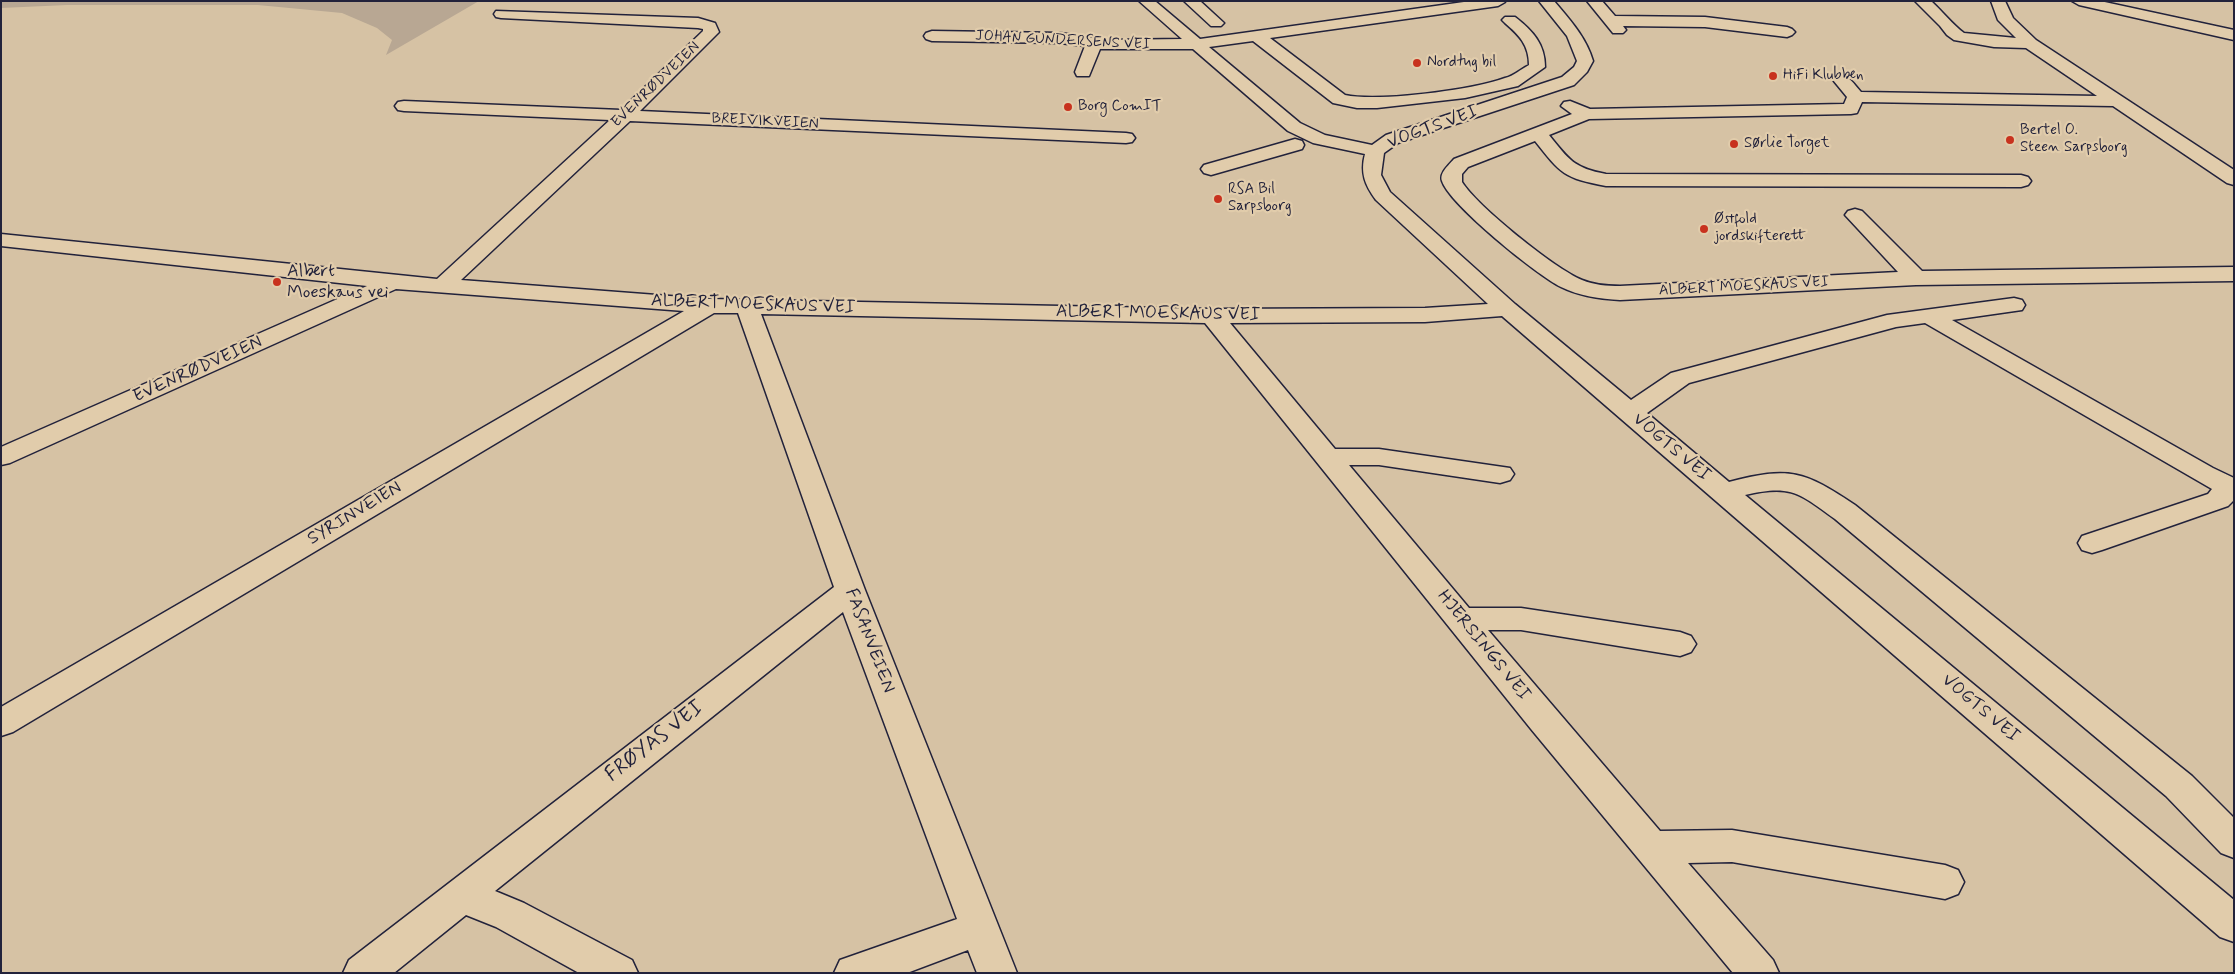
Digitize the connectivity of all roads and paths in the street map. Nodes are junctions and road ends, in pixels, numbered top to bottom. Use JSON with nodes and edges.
{"nodes":[{"id":1,"x":1191,"y":1,"type":"edge"},
{"id":2,"x":1546,"y":1,"type":"edge"},
{"id":3,"x":1594,"y":1,"type":"edge"},
{"id":4,"x":1922,"y":1,"type":"edge"},
{"id":5,"x":1998,"y":1,"type":"edge"},
{"id":6,"x":2079,"y":1,"type":"edge"},
{"id":7,"x":1146,"y":2,"type":"edge"},
{"id":8,"x":1498,"y":2,"type":"edge"},
{"id":9,"x":501,"y":14,"type":"dead end"},
{"id":10,"x":1234,"y":20,"type":"dead end"},
{"id":11,"x":1510,"y":20,"type":"dead end"},
{"id":12,"x":1216,"y":23,"type":"junction"},
{"id":13,"x":1176,"y":28,"type":"junction"},
{"id":14,"x":1788,"y":32,"type":"dead end"},
{"id":15,"x":2234,"y":34,"type":"edge"},
{"id":16,"x":932,"y":36,"type":"dead end"},
{"id":17,"x":1256,"y":36,"type":"junction"},
{"id":18,"x":2171,"y":36,"type":"dead end"},
{"id":19,"x":2030,"y":42,"type":"junction"},
{"id":20,"x":1094,"y":44,"type":"junction"},
{"id":21,"x":1194,"y":44,"type":"junction"},
{"id":22,"x":2234,"y":48,"type":"edge"},
{"id":23,"x":1083,"y":72,"type":"dead end"},
{"id":24,"x":1841,"y":80,"type":"dead end"},
{"id":25,"x":1512,"y":82,"type":"junction"},
{"id":26,"x":1538,"y":91,"type":"junction"},
{"id":27,"x":1856,"y":97,"type":"junction"},
{"id":28,"x":2115,"y":101,"type":"junction"},
{"id":29,"x":404,"y":106,"type":"dead end"},
{"id":30,"x":1587,"y":114,"type":"junction"},
{"id":31,"x":626,"y":115,"type":"junction"},
{"id":32,"x":1538,"y":133,"type":"junction"},
{"id":33,"x":1126,"y":138,"type":"dead end"},
{"id":34,"x":1295,"y":145,"type":"dead end"},
{"id":35,"x":1375,"y":151,"type":"junction"},
{"id":36,"x":1211,"y":169,"type":"dead end"},
{"id":37,"x":2234,"y":179,"type":"edge"},
{"id":38,"x":2021,"y":182,"type":"dead end"},
{"id":39,"x":1855,"y":215,"type":"dead end"},
{"id":40,"x":1,"y":240,"type":"edge"},
{"id":41,"x":2234,"y":274,"type":"edge"},
{"id":42,"x":1916,"y":278,"type":"junction"},
{"id":43,"x":395,"y":282,"type":"junction"},
{"id":44,"x":443,"y":285,"type":"junction"},
{"id":45,"x":2014,"y":305,"type":"dead end"},
{"id":46,"x":709,"y":306,"type":"junction"},
{"id":47,"x":747,"y":307,"type":"junction"},
{"id":48,"x":1507,"y":309,"type":"junction"},
{"id":49,"x":1212,"y":316,"type":"junction"},
{"id":50,"x":1929,"y":316,"type":"junction"},
{"id":51,"x":1630,"y":413,"type":"junction"},
{"id":52,"x":1,"y":457,"type":"edge"},
{"id":53,"x":1328,"y":457,"type":"junction"},
{"id":54,"x":1500,"y":474,"type":"dead end"},
{"id":55,"x":2232,"y":488,"type":"edge"},
{"id":56,"x":1723,"y":492,"type":"junction"},
{"id":57,"x":2092,"y":543,"type":"dead end"},
{"id":58,"x":850,"y":590,"type":"junction"},
{"id":59,"x":1461,"y":619,"type":"junction"},
{"id":60,"x":1680,"y":644,"type":"dead end"},
{"id":61,"x":1,"y":723,"type":"edge"},
{"id":62,"x":2234,"y":842,"type":"edge"},
{"id":63,"x":1652,"y":846,"type":"junction"},
{"id":64,"x":1945,"y":882,"type":"dead end"},
{"id":65,"x":460,"y":895,"type":"junction"},
{"id":66,"x":2230,"y":915,"type":"edge"},
{"id":67,"x":980,"y":928,"type":"junction"},
{"id":68,"x":363,"y":973,"type":"edge"},
{"id":69,"x":618,"y":973,"type":"edge"},
{"id":70,"x":854,"y":973,"type":"edge"},
{"id":71,"x":997,"y":973,"type":"edge"},
{"id":72,"x":1759,"y":973,"type":"edge"}],
"edges":[{"from":1,"to":12,"type":"street"},
{"from":2,"to":26,"type":"street","name":"VOGTS VEI"},
{"from":3,"to":14,"type":"street"},
{"from":4,"to":19,"type":"street"},
{"from":5,"to":19,"type":"street"},
{"from":6,"to":15,"type":"street"},
{"from":7,"to":13,"type":"street"},
{"from":8,"to":17,"type":"street","name":"JOHAN GUNDERSENS VEI"},
{"from":9,"to":31,"type":"street","name":"EVENRØDVEIEN"},
{"from":10,"to":12,"type":"street"},
{"from":11,"to":25,"type":"street"},
{"from":12,"to":13,"type":"street"},
{"from":13,"to":21,"type":"street"},
{"from":16,"to":20,"type":"street","name":"JOHAN GUNDERSENS VEI"},
{"from":17,"to":21,"type":"street","name":"JOHAN GUNDERSENS VEI"},
{"from":17,"to":25,"type":"street"},
{"from":18,"to":22,"type":"street"},
{"from":19,"to":28,"type":"street"},
{"from":20,"to":21,"type":"street","name":"JOHAN GUNDERSENS VEI"},
{"from":20,"to":23,"type":"street"},
{"from":21,"to":35,"type":"street"},
{"from":24,"to":27,"type":"street"},
{"from":25,"to":26,"type":"street"},
{"from":26,"to":30,"type":"street"},
{"from":26,"to":35,"type":"street","name":"VOGTS VEI"},
{"from":27,"to":28,"type":"street"},
{"from":27,"to":30,"type":"street"},
{"from":28,"to":37,"type":"street"},
{"from":29,"to":31,"type":"street","name":"BREIVIKVEIEN"},
{"from":30,"to":32,"type":"street","name":"ALBERT MOESKAUS VEI"},
{"from":31,"to":33,"type":"street","name":"BREIVIKVEIEN"},
{"from":31,"to":44,"type":"street","name":"EVENRØDVEIEN"},
{"from":32,"to":38,"type":"street"},
{"from":32,"to":42,"type":"street","name":"ALBERT MOESKAUS VEI"},
{"from":34,"to":36,"type":"street"},
{"from":35,"to":48,"type":"street","name":"VOGTS VEI"},
{"from":39,"to":42,"type":"street"},
{"from":40,"to":43,"type":"street","name":"ALBERT MOESKAUS VEI"},
{"from":41,"to":42,"type":"street","name":"ALBERT MOESKAUS VEI"},
{"from":43,"to":44,"type":"street","name":"ALBERT MOESKAUS VEI"},
{"from":43,"to":52,"type":"street","name":"EVENRØDVEIEN"},
{"from":44,"to":46,"type":"street","name":"ALBERT MOESKAUS VEI"},
{"from":45,"to":50,"type":"street"},
{"from":46,"to":47,"type":"street","name":"ALBERT MOESKAUS VEI"},
{"from":46,"to":61,"type":"street","name":"SYRINVEIEN"},
{"from":47,"to":49,"type":"street","name":"ALBERT MOESKAUS VEI"},
{"from":47,"to":58,"type":"street","name":"FASANVEIEN"},
{"from":48,"to":49,"type":"street","name":"ALBERT MOESKAUS VEI"},
{"from":48,"to":51,"type":"street","name":"VOGTS VEI"},
{"from":49,"to":53,"type":"street","name":"HJERSINGS VEI"},
{"from":50,"to":51,"type":"street"},
{"from":50,"to":55,"type":"street"},
{"from":51,"to":56,"type":"street","name":"VOGTS VEI"},
{"from":53,"to":54,"type":"street"},
{"from":53,"to":59,"type":"street","name":"HJERSINGS VEI"},
{"from":55,"to":57,"type":"street"},
{"from":56,"to":62,"type":"street"},
{"from":56,"to":66,"type":"street","name":"VOGTS VEI"},
{"from":58,"to":65,"type":"street","name":"FRØYAS VEI"},
{"from":58,"to":67,"type":"street","name":"FASANVEIEN"},
{"from":59,"to":60,"type":"street"},
{"from":59,"to":63,"type":"street","name":"HJERSINGS VEI"},
{"from":63,"to":64,"type":"street"},
{"from":63,"to":72,"type":"street","name":"HJERSINGS VEI"},
{"from":65,"to":68,"type":"street","name":"FRØYAS VEI"},
{"from":65,"to":69,"type":"street"},
{"from":67,"to":70,"type":"street"},
{"from":67,"to":71,"type":"street","name":"FASANVEIEN"}]}
